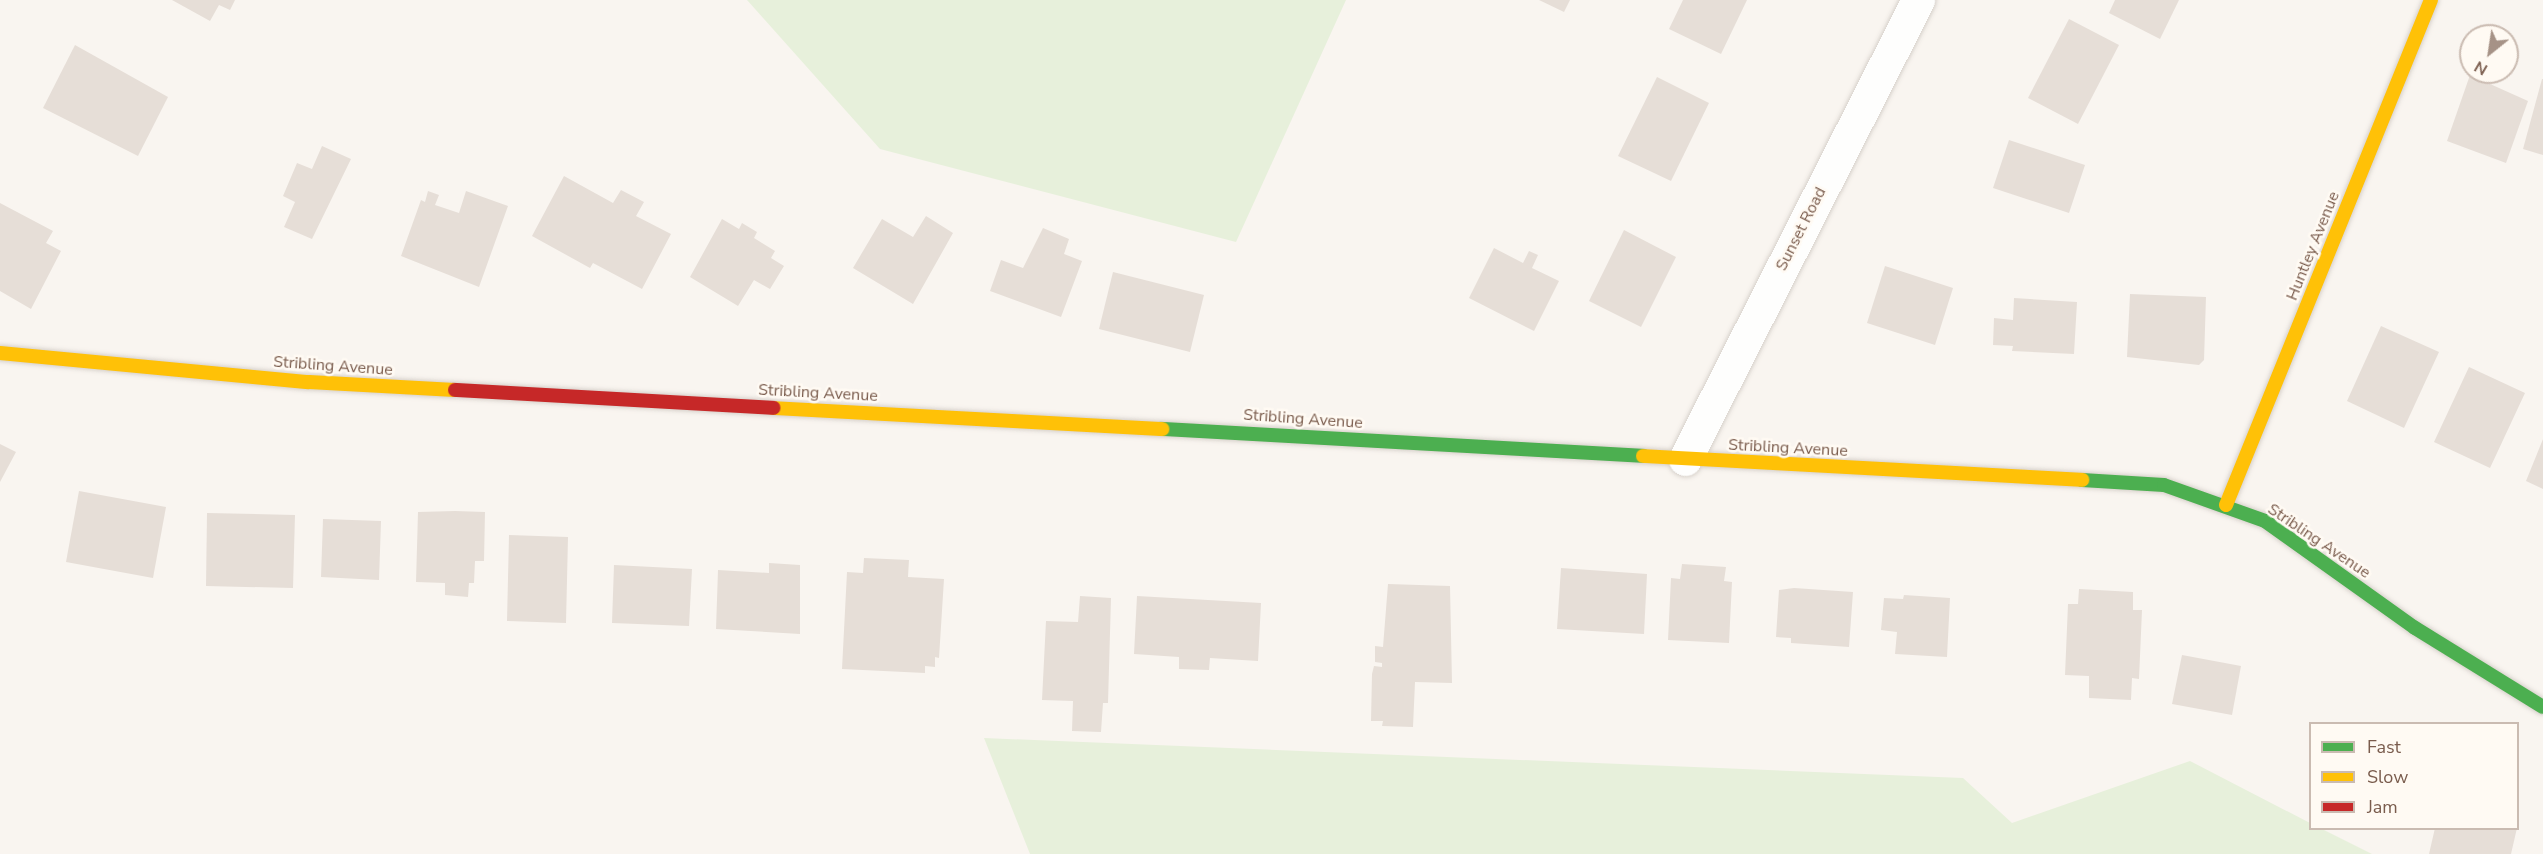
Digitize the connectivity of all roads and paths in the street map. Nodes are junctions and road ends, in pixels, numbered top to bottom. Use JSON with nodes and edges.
{"nodes":[{"id":1,"x":1918,"y":0,"type":"edge"},
{"id":2,"x":2431,"y":0,"type":"edge"},
{"id":3,"x":0,"y":353,"type":"edge"},
{"id":4,"x":1685,"y":459,"type":"junction"},
{"id":5,"x":2226,"y":505,"type":"junction"},
{"id":6,"x":2543,"y":707,"type":"edge"}],
"edges":[{"from":1,"to":4,"type":"street","name":"Sunset Road"},
{"from":2,"to":5,"type":"street","name":"Huntley Avenue"},
{"from":3,"to":4,"type":"street","name":"Stribling Avenue"},
{"from":4,"to":5,"type":"street","name":"Stribling Avenue"},
{"from":5,"to":6,"type":"street","name":"Stribling Avenue"}]}
